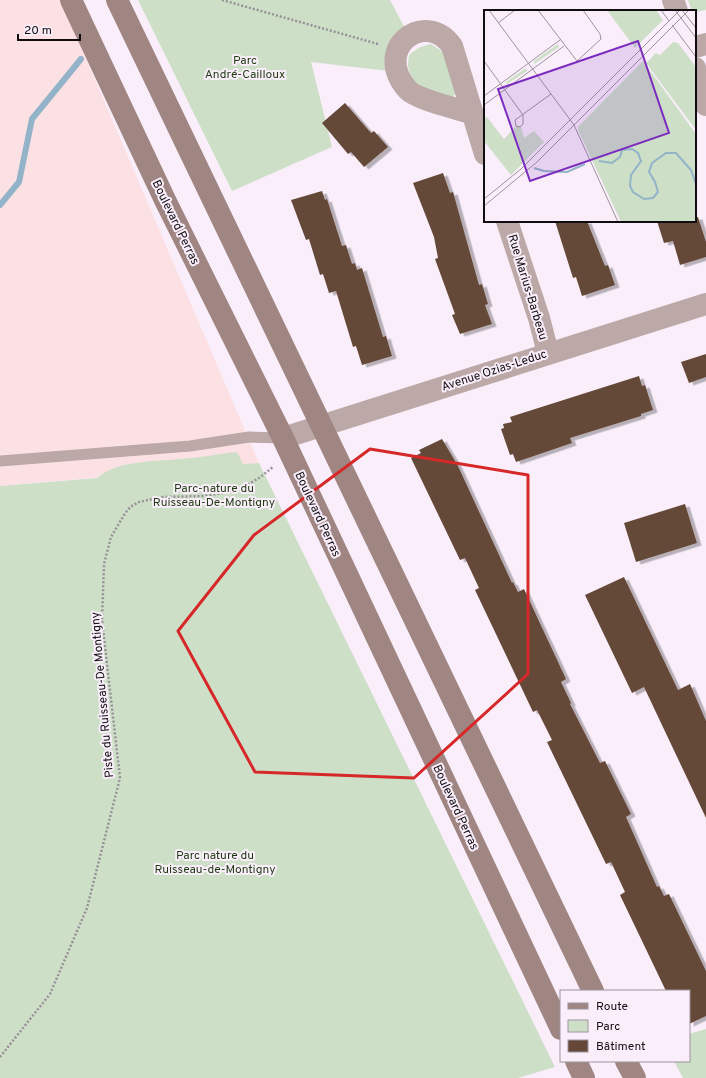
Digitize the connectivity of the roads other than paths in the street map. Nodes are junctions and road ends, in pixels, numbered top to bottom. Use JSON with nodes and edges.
{"nodes":[{"id":1,"x":71,"y":0,"type":"edge"},
{"id":2,"x":117,"y":0,"type":"edge"},
{"id":3,"x":673,"y":0,"type":"edge"},
{"id":4,"x":677,"y":10,"type":"edge"},
{"id":5,"x":706,"y":44,"type":"edge"},
{"id":6,"x":696,"y":48,"type":"edge"},
{"id":7,"x":696,"y":71,"type":"edge"},
{"id":8,"x":706,"y":105,"type":"edge"},
{"id":9,"x":478,"y":111,"type":"edge"},
{"id":10,"x":484,"y":148,"type":"edge"},
{"id":11,"x":507,"y":222,"type":"edge"},
{"id":12,"x":706,"y":304,"type":"edge"},
{"id":13,"x":548,"y":353,"type":"junction"},
{"id":14,"x":321,"y":427,"type":"junction"},
{"id":15,"x":283,"y":438,"type":"junction"},
{"id":16,"x":0,"y":461,"type":"edge"},
{"id":17,"x":592,"y":990,"type":"edge"},
{"id":18,"x":560,"y":1027,"type":"edge"},
{"id":19,"x":576,"y":1062,"type":"edge"},
{"id":20,"x":627,"y":1062,"type":"edge"},
{"id":21,"x":584,"y":1078,"type":"edge"},
{"id":22,"x":635,"y":1078,"type":"edge"}],
"edges":[{"from":1,"to":15,"type":"main road","name":"Boulevard Perras"},
{"from":2,"to":14,"type":"main road"},
{"from":3,"to":4,"type":"street"},
{"from":5,"to":6,"type":"street"},
{"from":7,"to":8,"type":"street"},
{"from":9,"to":9,"type":"street"},
{"from":9,"to":10,"type":"street"},
{"from":11,"to":13,"type":"street","name":"Rue Marius-Barbeau"},
{"from":12,"to":13,"type":"street","name":"Avenue Ozias-Leduc"},
{"from":13,"to":14,"type":"street","name":"Avenue Ozias-Leduc"},
{"from":14,"to":15,"type":"street","name":"Avenue Ozias-Leduc"},
{"from":14,"to":17,"type":"main road"},
{"from":15,"to":16,"type":"lane"},
{"from":15,"to":18,"type":"main road","name":"Boulevard Perras"},
{"from":19,"to":21,"type":"main road"},
{"from":20,"to":22,"type":"main road"}]}
